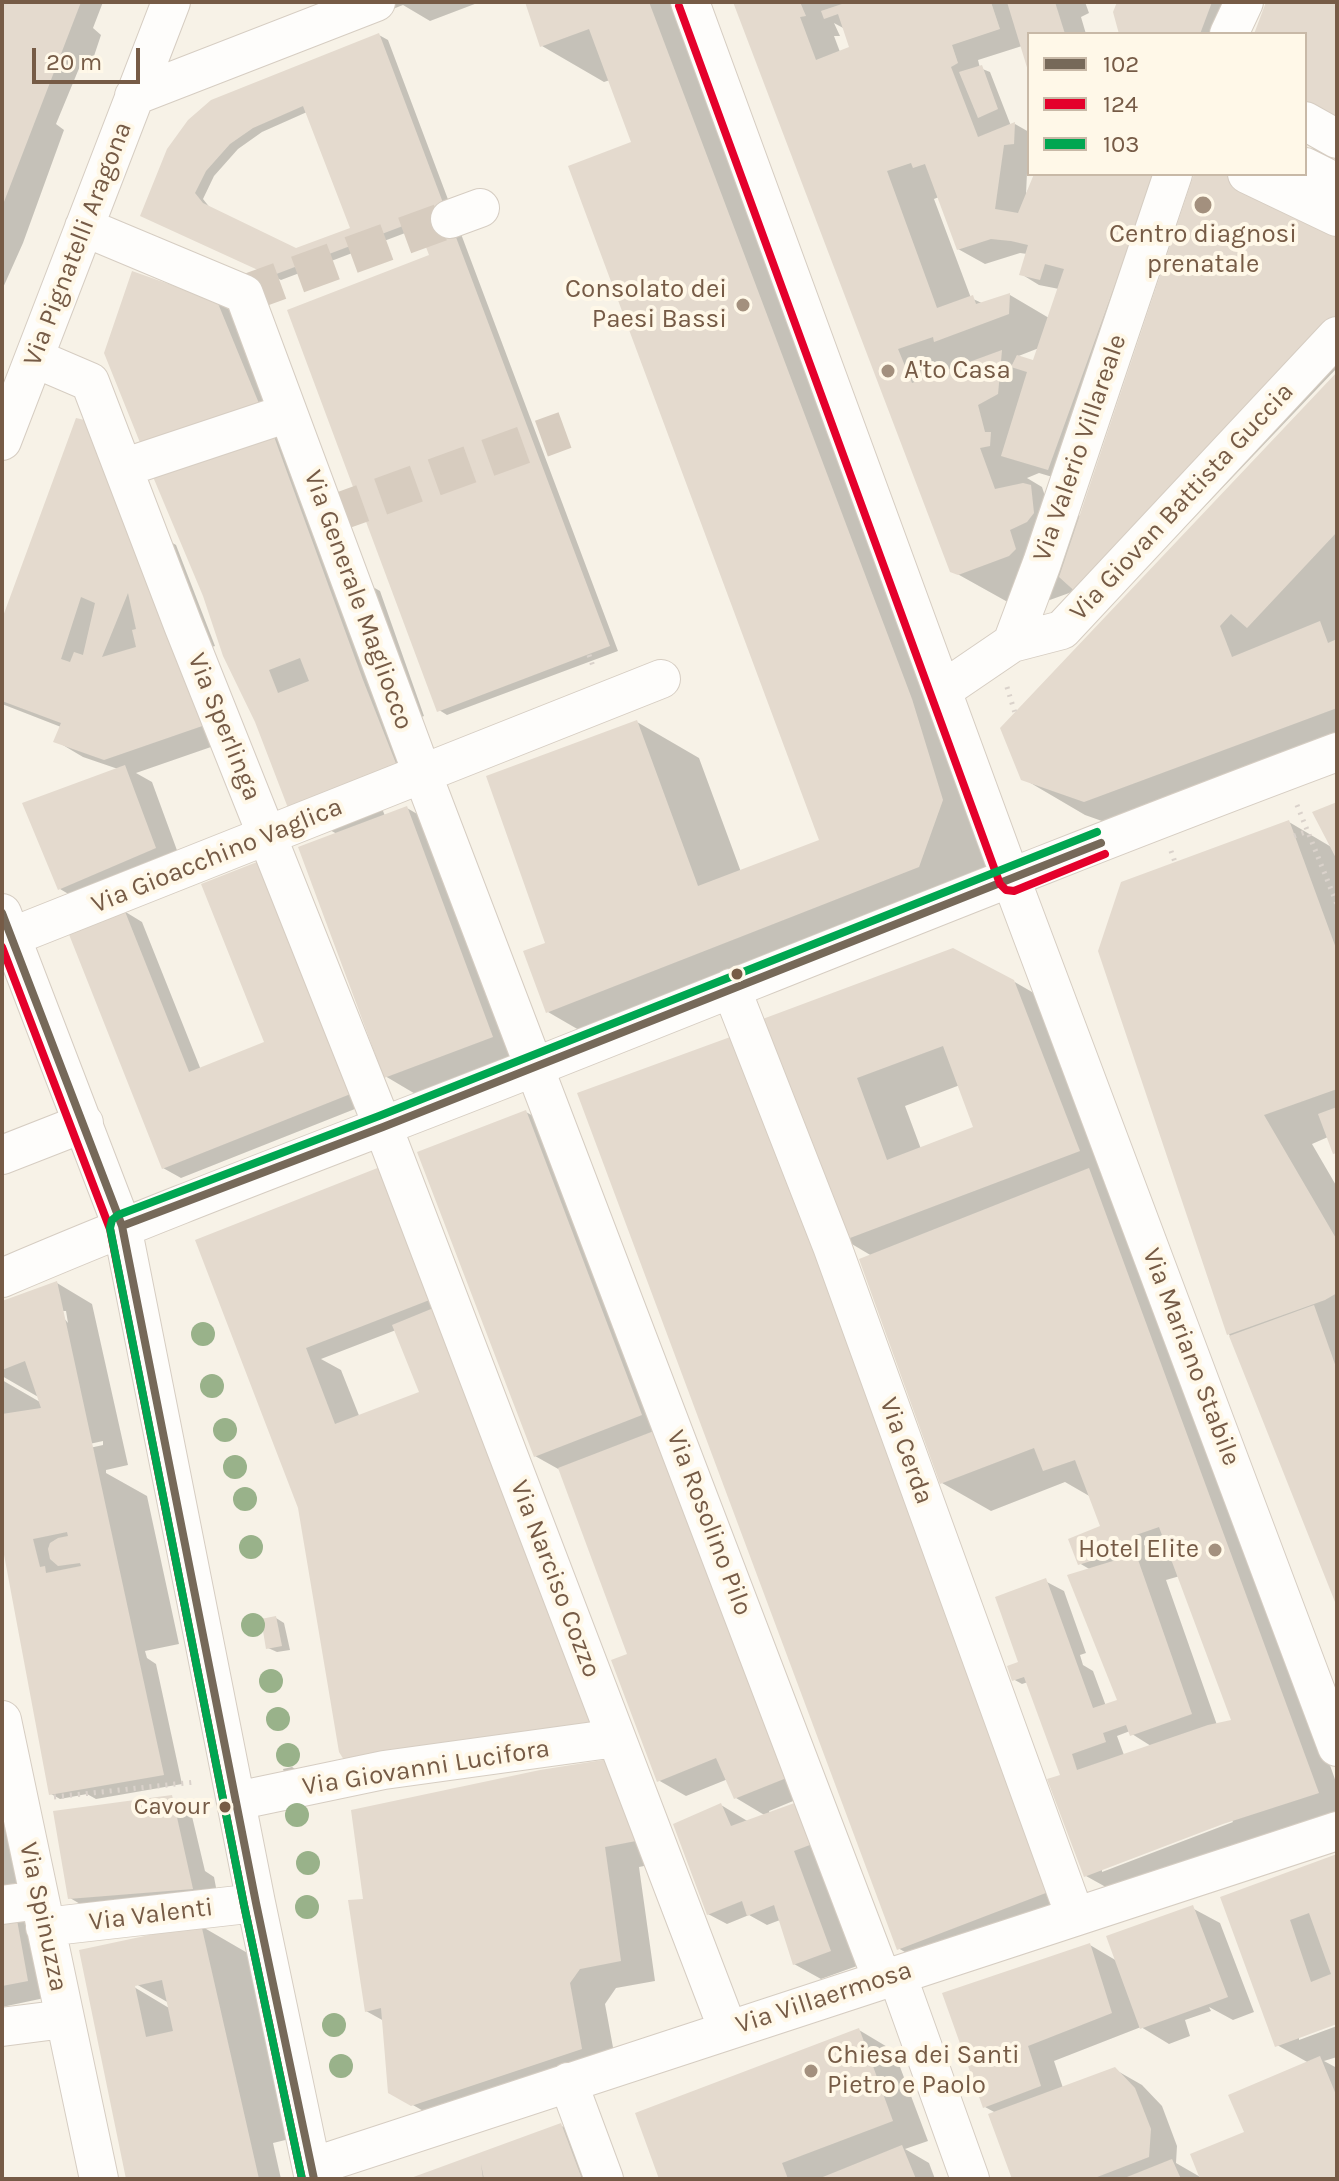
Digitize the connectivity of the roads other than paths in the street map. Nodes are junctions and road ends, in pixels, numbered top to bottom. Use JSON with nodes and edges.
{"nodes":[{"id":1,"x":171,"y":2,"type":"edge"},
{"id":2,"x":376,"y":2,"type":"edge"},
{"id":3,"x":690,"y":2,"type":"edge"},
{"id":4,"x":1244,"y":2,"type":"edge"},
{"id":5,"x":1230,"y":32,"type":"edge"},
{"id":6,"x":134,"y":96,"type":"junction"},
{"id":7,"x":1307,"y":122,"type":"edge"},
{"id":8,"x":1337,"y":139,"type":"edge"},
{"id":9,"x":1307,"y":168,"type":"edge"},
{"id":10,"x":1172,"y":176,"type":"edge"},
{"id":11,"x":1251,"y":176,"type":"edge"},
{"id":12,"x":1337,"y":183,"type":"edge"},
{"id":13,"x":1337,"y":217,"type":"edge"},
{"id":14,"x":84,"y":227,"type":"junction"},
{"id":15,"x":1337,"y":336,"type":"edge"},
{"id":16,"x":34,"y":358,"type":"junction"},
{"id":17,"x":288,"y":413,"type":"junction"},
{"id":18,"x":2,"y":441,"type":"edge"},
{"id":19,"x":123,"y":468,"type":"junction"},
{"id":20,"x":1012,"y":643,"type":"junction"},
{"id":21,"x":661,"y":679,"type":"dead end"},
{"id":22,"x":943,"y":690,"type":"junction"},
{"id":23,"x":1337,"y":752,"type":"edge"},
{"id":24,"x":422,"y":773,"type":"junction"},
{"id":25,"x":267,"y":836,"type":"junction"},
{"id":26,"x":1011,"y":879,"type":"junction"},
{"id":27,"x":7,"y":925,"type":"edge"},
{"id":28,"x":731,"y":988,"type":"junction"},
{"id":29,"x":536,"y":1067,"type":"junction"},
{"id":30,"x":84,"y":1123,"type":"junction"},
{"id":31,"x":383,"y":1127,"type":"junction"},
{"id":32,"x":2,"y":1155,"type":"edge"},
{"id":33,"x":122,"y":1226,"type":"junction"},
{"id":34,"x":2,"y":1278,"type":"edge"},
{"id":35,"x":2,"y":1720,"type":"edge"},
{"id":36,"x":616,"y":1738,"type":"junction"},
{"id":37,"x":1337,"y":1747,"type":"edge"},
{"id":38,"x":234,"y":1790,"type":"junction"},
{"id":39,"x":10,"y":1802,"type":"edge"},
{"id":40,"x":1337,"y":1831,"type":"edge"},
{"id":41,"x":256,"y":1903,"type":"junction"},
{"id":42,"x":2,"y":1905,"type":"edge"},
{"id":43,"x":42,"y":1913,"type":"junction"},
{"id":44,"x":1075,"y":1916,"type":"junction"},
{"id":45,"x":889,"y":1977,"type":"junction"},
{"id":46,"x":64,"y":2019,"type":"junction"},
{"id":47,"x":2,"y":2027,"type":"edge"},
{"id":48,"x":728,"y":2030,"type":"junction"},
{"id":49,"x":568,"y":2082,"type":"junction"},
{"id":50,"x":313,"y":2173,"type":"edge"},
{"id":51,"x":99,"y":2179,"type":"edge"},
{"id":52,"x":604,"y":2179,"type":"edge"},
{"id":53,"x":970,"y":2179,"type":"edge"}],
"edges":[{"from":1,"to":6,"type":"street","name":"Via Pignatelli Aragona"},
{"from":2,"to":6,"type":"street"},
{"from":3,"to":22,"type":"street"},
{"from":4,"to":5,"type":"street"},
{"from":6,"to":14,"type":"street","name":"Via Pignatelli Aragona"},
{"from":7,"to":8,"type":"street"},
{"from":9,"to":12,"type":"street"},
{"from":10,"to":20,"type":"street","name":"Via Valerio Villareale"},
{"from":11,"to":13,"type":"street"},
{"from":14,"to":16,"type":"street","name":"Via Pignatelli Aragona"},
{"from":14,"to":17,"type":"street","name":"Via Generale Magliocco"},
{"from":15,"to":20,"type":"street","name":"Via Giovan Battista Guccia"},
{"from":16,"to":18,"type":"street","name":"Via Pignatelli Aragona"},
{"from":16,"to":19,"type":"street","name":"Via Sperlinga"},
{"from":17,"to":19,"type":"street"},
{"from":17,"to":24,"type":"street","name":"Via Generale Magliocco"},
{"from":19,"to":25,"type":"street","name":"Via Sperlinga"},
{"from":20,"to":22,"type":"street"},
{"from":21,"to":24,"type":"street","name":"Via Gioacchino Vaglica"},
{"from":22,"to":26,"type":"street","name":"Via Mariano Stabile"},
{"from":23,"to":26,"type":"street"},
{"from":24,"to":25,"type":"street","name":"Via Gioacchino Vaglica"},
{"from":24,"to":29,"type":"street","name":"Via Generale Magliocco"},
{"from":25,"to":27,"type":"street","name":"Via Gioacchino Vaglica"},
{"from":25,"to":31,"type":"street","name":"Via Sperlinga"},
{"from":26,"to":28,"type":"street"},
{"from":26,"to":37,"type":"street","name":"Via Mariano Stabile"},
{"from":27,"to":30,"type":"street"},
{"from":28,"to":29,"type":"street"},
{"from":28,"to":44,"type":"street","name":"Via Cerda"},
{"from":29,"to":31,"type":"street"},
{"from":29,"to":45,"type":"street","name":"Via Rosolino Pilo"},
{"from":30,"to":32,"type":"street"},
{"from":30,"to":33,"type":"street"},
{"from":31,"to":33,"type":"street"},
{"from":31,"to":36,"type":"street","name":"Via Narciso Cozzo"},
{"from":33,"to":34,"type":"street"},
{"from":33,"to":38,"type":"street"},
{"from":35,"to":39,"type":"street","name":"Via Spinuzza"},
{"from":36,"to":38,"type":"street","name":"Via Giovanni Lucifora"},
{"from":36,"to":48,"type":"street","name":"Via Narciso Cozzo"},
{"from":38,"to":41,"type":"street"},
{"from":39,"to":43,"type":"street","name":"Via Spinuzza"},
{"from":40,"to":44,"type":"street","name":"Via Villaermosa"},
{"from":41,"to":43,"type":"street","name":"Via Valenti"},
{"from":41,"to":50,"type":"street"},
{"from":42,"to":43,"type":"street","name":"Via Valenti"},
{"from":43,"to":46,"type":"street","name":"Via Spinuzza"},
{"from":44,"to":45,"type":"street","name":"Via Villaermosa"},
{"from":45,"to":48,"type":"street","name":"Via Villaermosa"},
{"from":45,"to":53,"type":"street","name":"Via Rosolino Pilo"},
{"from":46,"to":47,"type":"street"},
{"from":46,"to":51,"type":"street","name":"Via Spinuzza"},
{"from":48,"to":49,"type":"street","name":"Via Villaermosa"},
{"from":49,"to":50,"type":"street","name":"Via Villaermosa"},
{"from":49,"to":52,"type":"street"}]}
